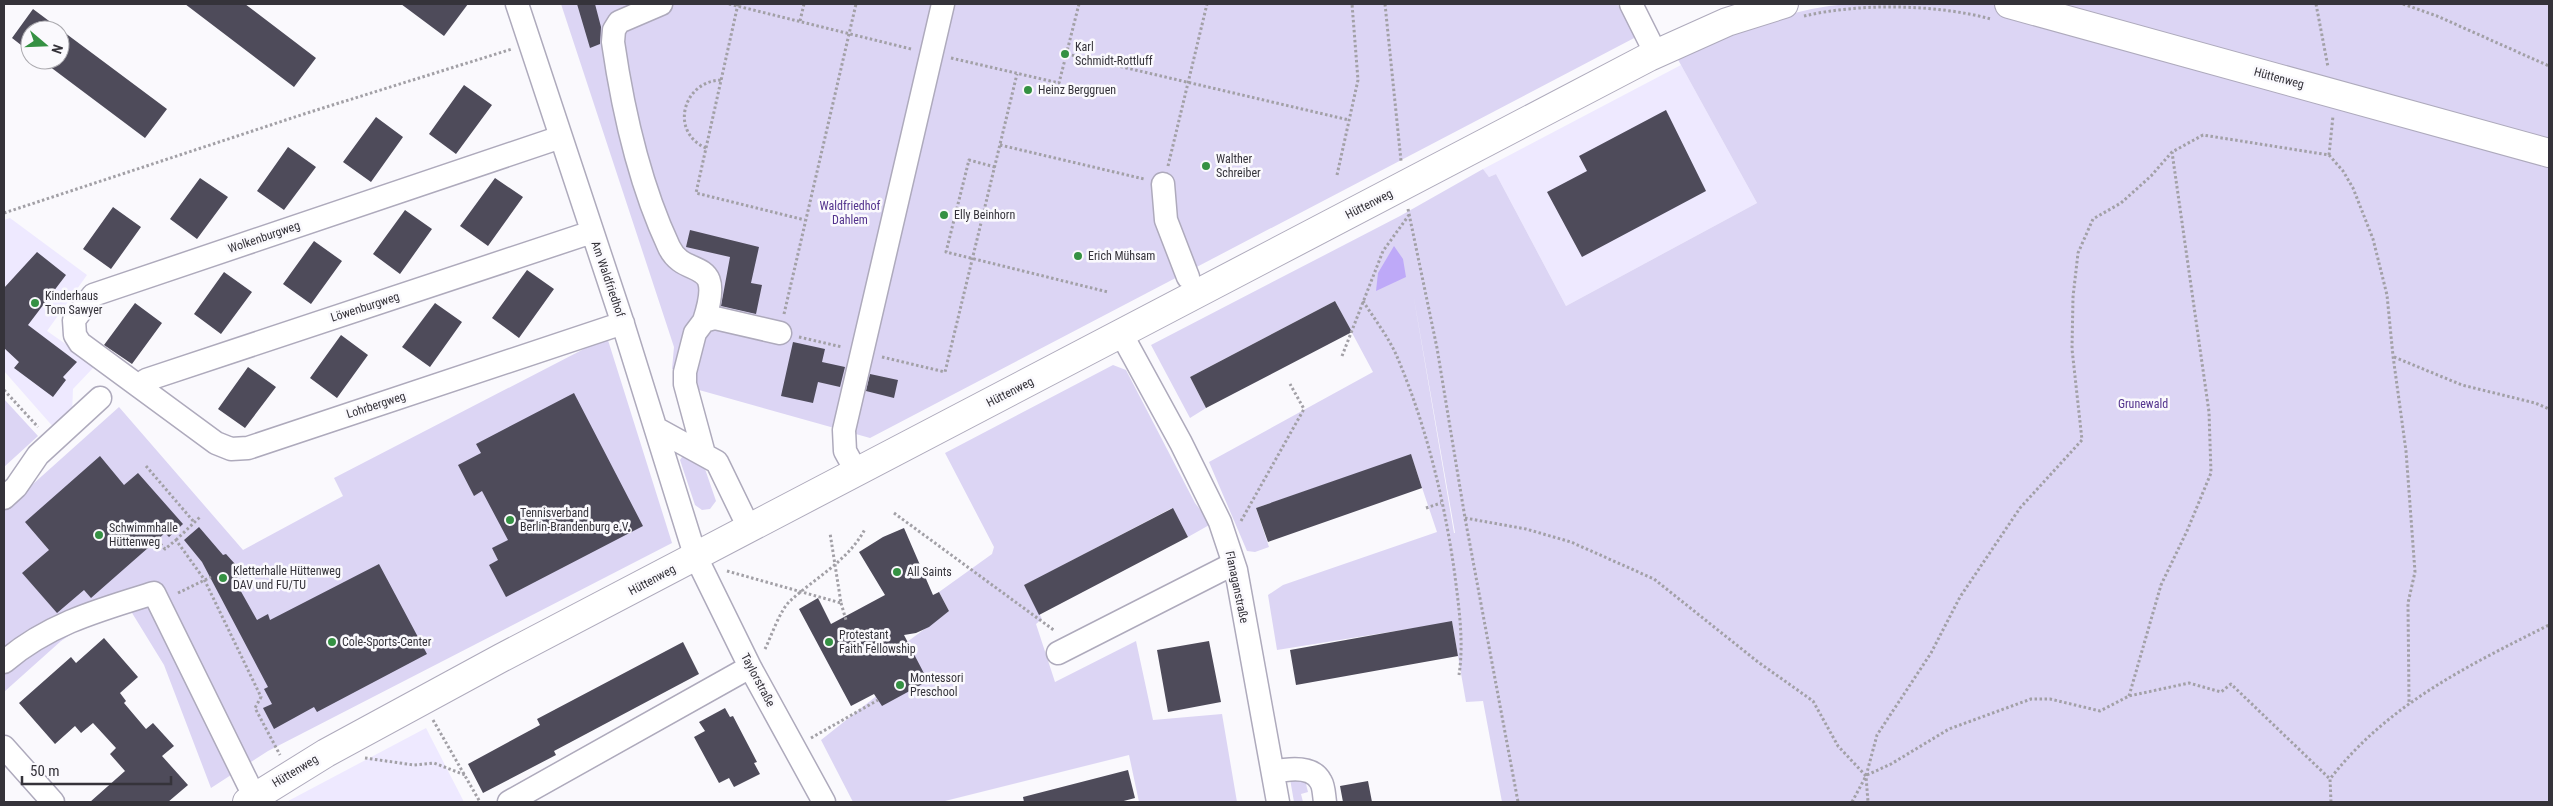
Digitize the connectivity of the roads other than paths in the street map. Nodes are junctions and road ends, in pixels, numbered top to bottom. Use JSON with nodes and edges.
{"nodes":[{"id":1,"x":518,"y":4,"type":"edge"},
{"id":2,"x":661,"y":4,"type":"edge"},
{"id":3,"x":943,"y":4,"type":"edge"},
{"id":4,"x":1631,"y":4,"type":"edge"},
{"id":5,"x":1790,"y":11,"type":"edge"},
{"id":6,"x":2005,"y":13,"type":"edge"},
{"id":7,"x":1656,"y":54,"type":"junction"},
{"id":8,"x":560,"y":137,"type":"junction"},
{"id":9,"x":2549,"y":153,"type":"edge"},
{"id":10,"x":1164,"y":184,"type":"road end"},
{"id":11,"x":592,"y":232,"type":"junction"},
{"id":12,"x":1188,"y":277,"type":"dead end"},
{"id":13,"x":704,"y":321,"type":"junction"},
{"id":14,"x":623,"y":322,"type":"junction"},
{"id":15,"x":780,"y":333,"type":"dead end"},
{"id":16,"x":1122,"y":335,"type":"junction"},
{"id":17,"x":142,"y":387,"type":"junction"},
{"id":18,"x":100,"y":398,"type":"dead end"},
{"id":19,"x":657,"y":429,"type":"junction"},
{"id":20,"x":704,"y":454,"type":"junction"},
{"id":21,"x":856,"y":471,"type":"junction"},
{"id":22,"x":4,"y":498,"type":"edge"},
{"id":23,"x":749,"y":528,"type":"junction"},
{"id":24,"x":695,"y":555,"type":"junction"},
{"id":25,"x":1233,"y":564,"type":"junction"},
{"id":26,"x":1066,"y":649,"type":"road end"},
{"id":27,"x":4,"y":662,"type":"edge"},
{"id":28,"x":750,"y":667,"type":"junction"},
{"id":29,"x":4,"y":746,"type":"edge"},
{"id":30,"x":1273,"y":772,"type":"junction"},
{"id":31,"x":251,"y":799,"type":"edge"},
{"id":32,"x":53,"y":802,"type":"edge"},
{"id":33,"x":509,"y":802,"type":"edge"},
{"id":34,"x":824,"y":802,"type":"edge"},
{"id":35,"x":1278,"y":802,"type":"edge"},
{"id":36,"x":1325,"y":802,"type":"edge"}],
"edges":[{"from":1,"to":8,"type":"street","name":"Am Waldfriedhof"},
{"from":2,"to":13,"type":"street"},
{"from":3,"to":21,"type":"street"},
{"from":4,"to":7,"type":"street"},
{"from":5,"to":7,"type":"main road","name":"Hüttenweg"},
{"from":6,"to":9,"type":"main road","name":"Hüttenweg"},
{"from":7,"to":16,"type":"main road","name":"Hüttenweg"},
{"from":8,"to":11,"type":"street","name":"Am Waldfriedhof"},
{"from":8,"to":17,"type":"street","name":"Wolkenburgweg"},
{"from":10,"to":12,"type":"street"},
{"from":11,"to":14,"type":"street","name":"Am Waldfriedhof"},
{"from":11,"to":17,"type":"street","name":"Löwenburgweg"},
{"from":13,"to":15,"type":"street"},
{"from":13,"to":20,"type":"street"},
{"from":14,"to":17,"type":"street","name":"Lohrbergweg"},
{"from":14,"to":19,"type":"street","name":"Am Waldfriedhof"},
{"from":16,"to":21,"type":"main road","name":"Hüttenweg"},
{"from":16,"to":25,"type":"street","name":"Flanaganstraße"},
{"from":18,"to":22,"type":"street"},
{"from":19,"to":20,"type":"street"},
{"from":19,"to":24,"type":"street","name":"Am Waldfriedhof"},
{"from":20,"to":23,"type":"street"},
{"from":21,"to":23,"type":"main road","name":"Hüttenweg"},
{"from":23,"to":24,"type":"main road","name":"Hüttenweg"},
{"from":24,"to":28,"type":"street","name":"Taylorstraße"},
{"from":24,"to":31,"type":"main road","name":"Hüttenweg"},
{"from":25,"to":26,"type":"street"},
{"from":25,"to":30,"type":"street","name":"Flanaganstraße"},
{"from":27,"to":31,"type":"street"},
{"from":28,"to":33,"type":"street"},
{"from":28,"to":34,"type":"street","name":"Taylorstraße"},
{"from":29,"to":32,"type":"street"},
{"from":30,"to":35,"type":"street","name":"Flanaganstraße"},
{"from":30,"to":36,"type":"street"}]}
